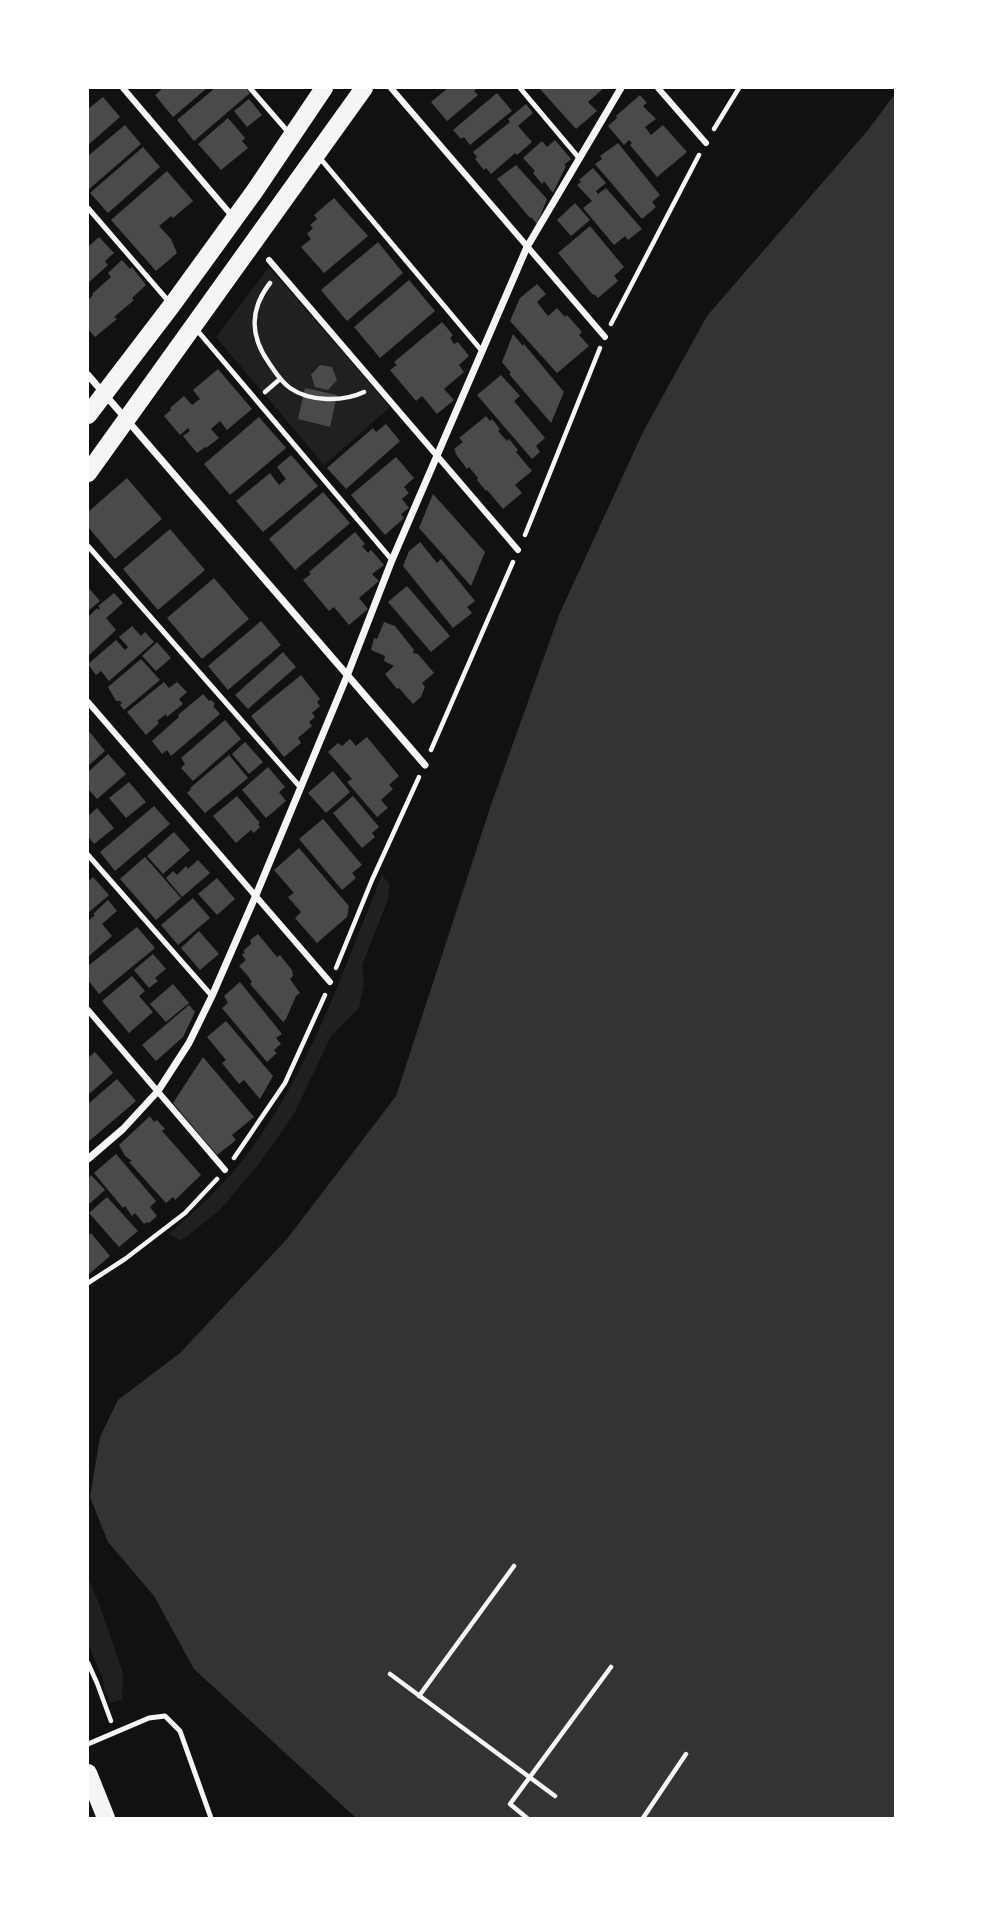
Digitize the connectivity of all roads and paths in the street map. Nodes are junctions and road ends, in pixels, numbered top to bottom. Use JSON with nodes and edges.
{"nodes":[{"id":1,"x":123,"y":88,"type":"edge"},
{"id":2,"x":250,"y":88,"type":"edge"},
{"id":3,"x":324,"y":88,"type":"edge"},
{"id":4,"x":364,"y":88,"type":"edge"},
{"id":5,"x":391,"y":88,"type":"edge"},
{"id":6,"x":520,"y":88,"type":"edge"},
{"id":7,"x":621,"y":88,"type":"edge"},
{"id":8,"x":658,"y":88,"type":"edge"},
{"id":9,"x":739,"y":88,"type":"edge"},
{"id":10,"x":292,"y":137,"type":"junction"},
{"id":11,"x":705,"y":143,"type":"junction"},
{"id":12,"x":317,"y":155,"type":"junction"},
{"id":13,"x":579,"y":158,"type":"junction"},
{"id":14,"x":88,"y":208,"type":"edge"},
{"id":15,"x":234,"y":218,"type":"junction"},
{"id":16,"x":527,"y":247,"type":"junction"},
{"id":17,"x":269,"y":260,"type":"dead end"},
{"id":18,"x":279,"y":271,"type":"junction"},
{"id":19,"x":172,"y":305,"type":"junction"},
{"id":20,"x":194,"y":327,"type":"junction"},
{"id":21,"x":605,"y":337,"type":"junction"},
{"id":22,"x":482,"y":351,"type":"junction"},
{"id":23,"x":88,"y":376,"type":"edge"},
{"id":24,"x":376,"y":384,"type":"junction"},
{"id":25,"x":103,"y":393,"type":"junction"},
{"id":26,"x":88,"y":415,"type":"edge"},
{"id":27,"x":126,"y":420,"type":"junction"},
{"id":28,"x":438,"y":456,"type":"junction"},
{"id":29,"x":88,"y":474,"type":"edge"},
{"id":30,"x":88,"y":546,"type":"edge"},
{"id":31,"x":518,"y":550,"type":"junction"},
{"id":32,"x":392,"y":559,"type":"junction"},
{"id":33,"x":347,"y":676,"type":"junction"},
{"id":34,"x":88,"y":702,"type":"edge"},
{"id":35,"x":425,"y":765,"type":"junction"},
{"id":36,"x":301,"y":788,"type":"junction"},
{"id":37,"x":88,"y":855,"type":"edge"},
{"id":38,"x":256,"y":894,"type":"junction"},
{"id":39,"x":330,"y":982,"type":"junction"},
{"id":40,"x":212,"y":996,"type":"junction"},
{"id":41,"x":88,"y":1010,"type":"edge"},
{"id":42,"x":158,"y":1091,"type":"junction"},
{"id":43,"x":88,"y":1159,"type":"edge"},
{"id":44,"x":225,"y":1170,"type":"junction"},
{"id":45,"x":88,"y":1283,"type":"edge"},
{"id":46,"x":514,"y":1566,"type":"dead end"},
{"id":47,"x":88,"y":1663,"type":"edge"},
{"id":48,"x":611,"y":1667,"type":"dead end"},
{"id":49,"x":390,"y":1674,"type":"dead end"},
{"id":50,"x":419,"y":1696,"type":"junction"},
{"id":51,"x":115,"y":1732,"type":"junction"},
{"id":52,"x":88,"y":1744,"type":"edge"},
{"id":53,"x":686,"y":1754,"type":"dead end"},
{"id":54,"x":88,"y":1773,"type":"edge"},
{"id":55,"x":530,"y":1778,"type":"junction"},
{"id":56,"x":555,"y":1796,"type":"dead end"},
{"id":57,"x":106,"y":1818,"type":"edge"},
{"id":58,"x":211,"y":1818,"type":"edge"},
{"id":59,"x":527,"y":1818,"type":"edge"},
{"id":60,"x":643,"y":1818,"type":"edge"}],
"edges":[{"from":1,"to":15,"type":"street"},
{"from":2,"to":10,"type":"lane"},
{"from":3,"to":10,"type":"main road"},
{"from":4,"to":12,"type":"main road"},
{"from":5,"to":16,"type":"street"},
{"from":6,"to":13,"type":"lane"},
{"from":7,"to":13,"type":"street"},
{"from":8,"to":11,"type":"street"},
{"from":9,"to":11,"type":"path"},
{"from":10,"to":15,"type":"main road"},
{"from":11,"to":21,"type":"path"},
{"from":12,"to":20,"type":"main road"},
{"from":12,"to":22,"type":"lane"},
{"from":13,"to":16,"type":"street"},
{"from":14,"to":19,"type":"lane"},
{"from":15,"to":19,"type":"main road"},
{"from":16,"to":21,"type":"street"},
{"from":16,"to":22,"type":"street"},
{"from":17,"to":18,"type":"street"},
{"from":18,"to":24,"type":"street"},
{"from":18,"to":24,"type":"path"},
{"from":19,"to":25,"type":"main road"},
{"from":20,"to":27,"type":"main road"},
{"from":20,"to":32,"type":"lane"},
{"from":21,"to":31,"type":"path"},
{"from":22,"to":28,"type":"street"},
{"from":23,"to":25,"type":"street"},
{"from":24,"to":28,"type":"street"},
{"from":25,"to":26,"type":"main road"},
{"from":25,"to":27,"type":"street"},
{"from":27,"to":29,"type":"main road"},
{"from":27,"to":33,"type":"street"},
{"from":28,"to":31,"type":"street"},
{"from":28,"to":32,"type":"street"},
{"from":30,"to":36,"type":"lane"},
{"from":31,"to":35,"type":"path"},
{"from":32,"to":33,"type":"street"},
{"from":33,"to":35,"type":"street"},
{"from":33,"to":36,"type":"street"},
{"from":34,"to":38,"type":"street"},
{"from":35,"to":39,"type":"path"},
{"from":36,"to":38,"type":"street"},
{"from":37,"to":40,"type":"lane"},
{"from":38,"to":39,"type":"street"},
{"from":38,"to":40,"type":"street"},
{"from":39,"to":44,"type":"path"},
{"from":40,"to":42,"type":"street"},
{"from":41,"to":42,"type":"street"},
{"from":42,"to":43,"type":"street"},
{"from":42,"to":44,"type":"street"},
{"from":44,"to":45,"type":"path"},
{"from":46,"to":50,"type":"path"},
{"from":47,"to":51,"type":"path"},
{"from":48,"to":55,"type":"path"},
{"from":49,"to":50,"type":"path"},
{"from":50,"to":55,"type":"path"},
{"from":51,"to":52,"type":"lane"},
{"from":51,"to":58,"type":"lane"},
{"from":53,"to":60,"type":"path"},
{"from":54,"to":57,"type":"main road"},
{"from":55,"to":56,"type":"path"},
{"from":55,"to":59,"type":"path"}]}
